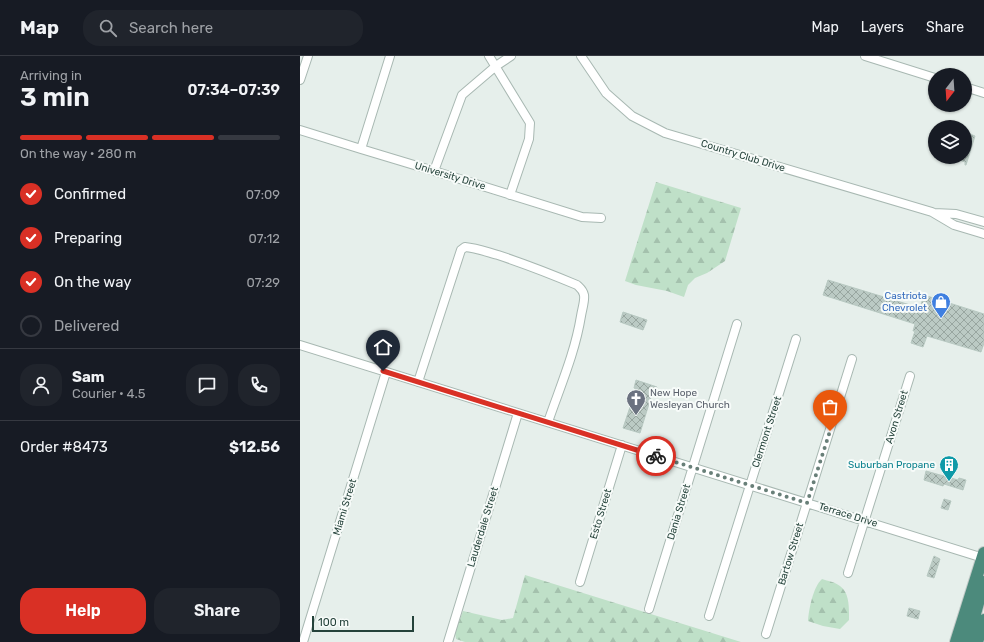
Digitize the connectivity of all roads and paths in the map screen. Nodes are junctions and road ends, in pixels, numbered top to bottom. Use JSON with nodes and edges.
{"nodes":[{"id":1,"x":308,"y":56,"type":"edge"},
{"id":2,"x":390,"y":56,"type":"edge"},
{"id":3,"x":489,"y":56,"type":"edge"},
{"id":4,"x":511,"y":56,"type":"edge"},
{"id":5,"x":581,"y":56,"type":"edge"},
{"id":6,"x":865,"y":56,"type":"edge"},
{"id":7,"x":496,"y":66,"type":"junction"},
{"id":8,"x":928,"y":76,"type":"edge"},
{"id":9,"x":300,"y":80,"type":"edge"},
{"id":10,"x":972,"y":89,"type":"edge"},
{"id":11,"x":984,"y":93,"type":"edge"},
{"id":12,"x":300,"y":130,"type":"edge"},
{"id":13,"x":361,"y":149,"type":"junction"},
{"id":14,"x":434,"y":171,"type":"junction"},
{"id":15,"x":510,"y":195,"type":"junction"},
{"id":16,"x":932,"y":212,"type":"junction"},
{"id":17,"x":601,"y":218,"type":"dead end"},
{"id":18,"x":984,"y":222,"type":"edge"},
{"id":19,"x":984,"y":234,"type":"edge"},
{"id":20,"x":737,"y":324,"type":"dead end"},
{"id":21,"x":796,"y":339,"type":"dead end"},
{"id":22,"x":300,"y":345,"type":"edge"},
{"id":23,"x":852,"y":359,"type":"dead end"},
{"id":24,"x":386,"y":372,"type":"junction"},
{"id":25,"x":910,"y":376,"type":"dead end"},
{"id":26,"x":418,"y":382,"type":"junction"},
{"id":27,"x":518,"y":413,"type":"junction"},
{"id":28,"x":548,"y":422,"type":"junction"},
{"id":29,"x":622,"y":445,"type":"junction"},
{"id":30,"x":693,"y":467,"type":"junction"},
{"id":31,"x":750,"y":485,"type":"junction"},
{"id":32,"x":807,"y":503,"type":"junction"},
{"id":33,"x":865,"y":520,"type":"junction"},
{"id":34,"x":983,"y":556,"type":"edge"},
{"id":35,"x":848,"y":573,"type":"dead end"},
{"id":36,"x":580,"y":582,"type":"dead end"},
{"id":37,"x":984,"y":582,"type":"edge"},
{"id":38,"x":649,"y":609,"type":"dead end"},
{"id":39,"x":709,"y":616,"type":"dead end"},
{"id":40,"x":984,"y":620,"type":"edge"},
{"id":41,"x":766,"y":634,"type":"dead end"},
{"id":42,"x":303,"y":642,"type":"edge"},
{"id":43,"x":448,"y":642,"type":"edge"},
{"id":44,"x":956,"y":642,"type":"edge"},
{"id":45,"x":967,"y":642,"type":"edge"},
{"id":46,"x":977,"y":642,"type":"edge"}],
"edges":[{"from":1,"to":9,"type":"street"},
{"from":2,"to":13,"type":"street"},
{"from":3,"to":7,"type":"street"},
{"from":4,"to":7,"type":"street"},
{"from":5,"to":16,"type":"street","name":"Country Club Drive"},
{"from":6,"to":8,"type":"street"},
{"from":7,"to":14,"type":"street"},
{"from":7,"to":15,"type":"street"},
{"from":10,"to":11,"type":"street"},
{"from":12,"to":13,"type":"street","name":"University Drive"},
{"from":13,"to":14,"type":"street","name":"University Drive"},
{"from":14,"to":15,"type":"street","name":"University Drive"},
{"from":15,"to":17,"type":"street","name":"University Drive"},
{"from":16,"to":18,"type":"street","name":"Country Club Drive"},
{"from":16,"to":19,"type":"street","name":"Country Club Drive"},
{"from":20,"to":30,"type":"street","name":"Dania Street"},
{"from":21,"to":31,"type":"street","name":"Clermont Street"},
{"from":22,"to":24,"type":"street","name":"Terrace Drive"},
{"from":23,"to":32,"type":"street","name":"Bartow Street"},
{"from":24,"to":26,"type":"street","name":"Terrace Drive"},
{"from":24,"to":42,"type":"street","name":"Miami Street"},
{"from":25,"to":33,"type":"street","name":"Avon Street"},
{"from":26,"to":27,"type":"street","name":"Terrace Drive"},
{"from":26,"to":28,"type":"street"},
{"from":27,"to":28,"type":"street","name":"Terrace Drive"},
{"from":27,"to":43,"type":"street","name":"Lauderdale Street"},
{"from":28,"to":29,"type":"street","name":"Terrace Drive"},
{"from":29,"to":30,"type":"street","name":"Terrace Drive"},
{"from":29,"to":36,"type":"street","name":"Esto Street"},
{"from":30,"to":31,"type":"street","name":"Terrace Drive"},
{"from":30,"to":38,"type":"street","name":"Dania Street"},
{"from":31,"to":32,"type":"street","name":"Terrace Drive"},
{"from":31,"to":39,"type":"street","name":"Clermont Street"},
{"from":32,"to":33,"type":"street","name":"Terrace Drive"},
{"from":32,"to":41,"type":"street","name":"Bartow Street"},
{"from":33,"to":34,"type":"street","name":"Terrace Drive"},
{"from":33,"to":35,"type":"street","name":"Avon Street"},
{"from":34,"to":44,"type":"highway"},
{"from":37,"to":45,"type":"highway"},
{"from":40,"to":46,"type":"highway"}]}
